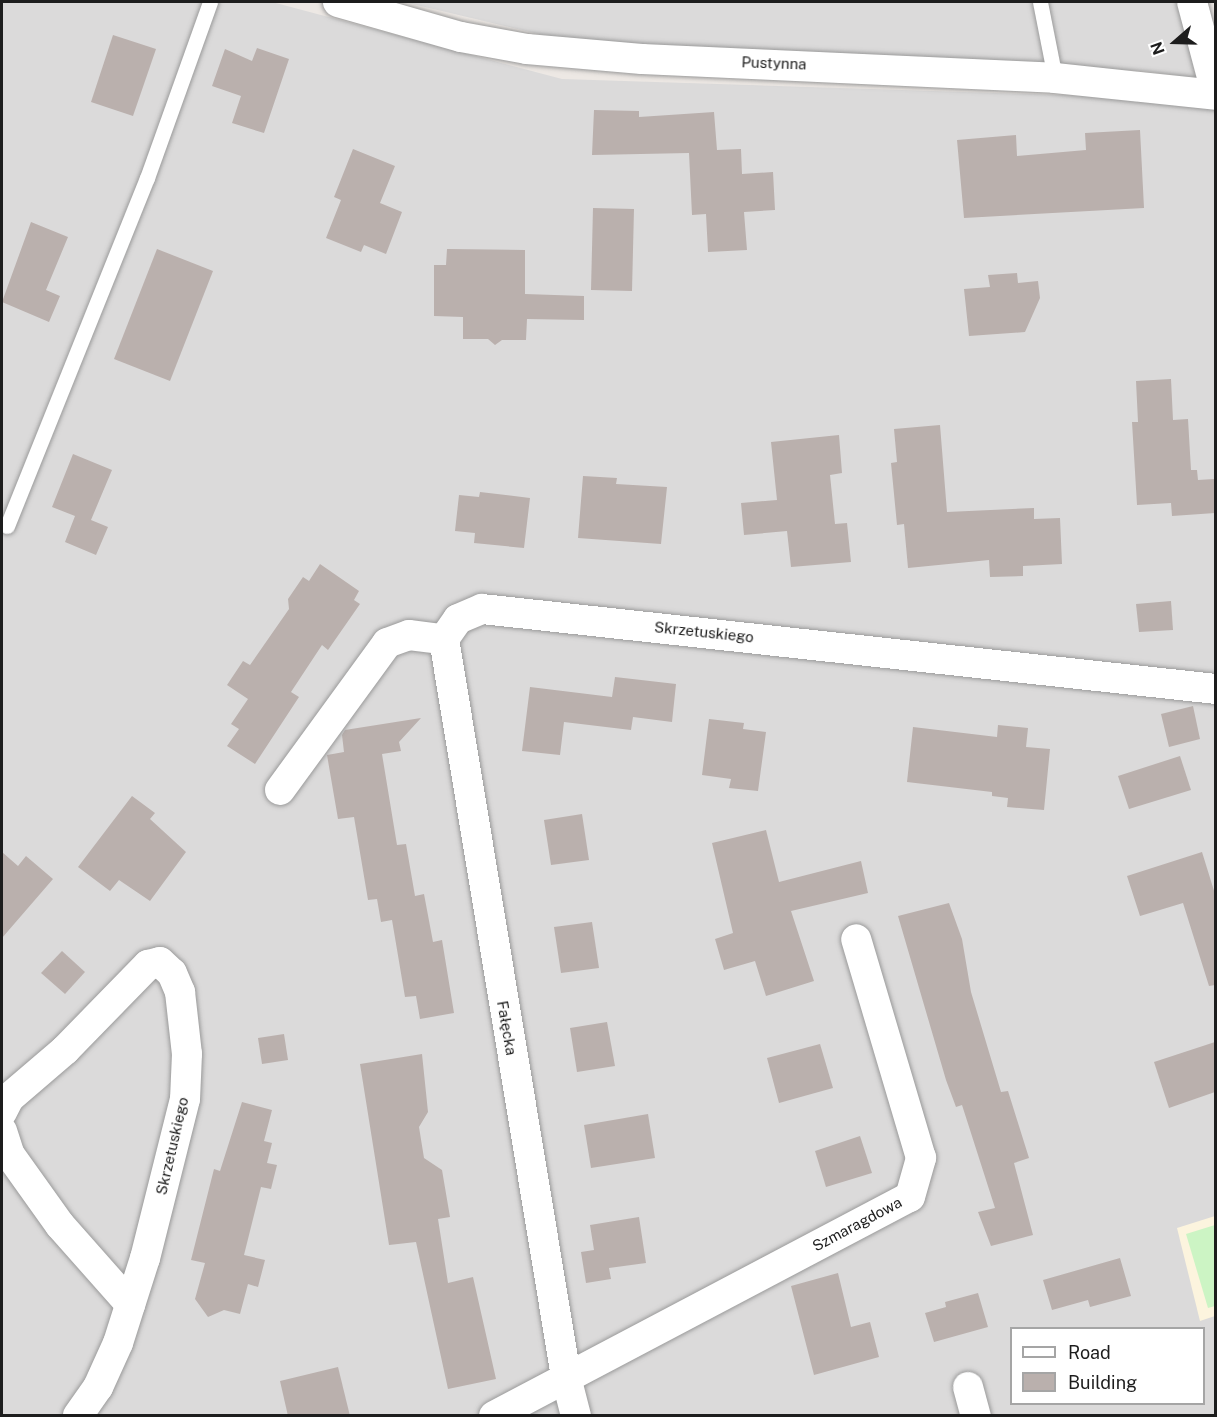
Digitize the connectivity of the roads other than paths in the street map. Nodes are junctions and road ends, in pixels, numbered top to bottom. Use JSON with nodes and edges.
{"nodes":[{"id":1,"x":210,"y":2,"type":"edge"},
{"id":2,"x":338,"y":2,"type":"edge"},
{"id":3,"x":1040,"y":2,"type":"edge"},
{"id":4,"x":1192,"y":2,"type":"edge"},
{"id":5,"x":1054,"y":78,"type":"junction"},
{"id":6,"x":1215,"y":93,"type":"edge"},
{"id":7,"x":7,"y":526,"type":"dead end"},
{"id":8,"x":444,"y":639,"type":"junction"},
{"id":9,"x":1215,"y":690,"type":"edge"},
{"id":10,"x":280,"y":790,"type":"dead end"},
{"id":11,"x":856,"y":939,"type":"dead end"},
{"id":12,"x":2,"y":1112,"type":"edge"},
{"id":13,"x":2,"y":1131,"type":"edge"},
{"id":14,"x":130,"y":1304,"type":"junction"},
{"id":15,"x":566,"y":1377,"type":"junction"},
{"id":16,"x":968,"y":1387,"type":"dead end"},
{"id":17,"x":78,"y":1416,"type":"edge"},
{"id":18,"x":494,"y":1416,"type":"edge"},
{"id":19,"x":576,"y":1416,"type":"edge"},
{"id":20,"x":976,"y":1416,"type":"edge"}],
"edges":[{"from":1,"to":7,"type":"lane"},
{"from":2,"to":5,"type":"street","name":"Pustynna"},
{"from":3,"to":5,"type":"lane"},
{"from":4,"to":6,"type":"street"},
{"from":5,"to":6,"type":"street","name":"Pustynna"},
{"from":8,"to":9,"type":"street","name":"Skrzetuskiego"},
{"from":8,"to":10,"type":"street"},
{"from":8,"to":15,"type":"street","name":"Fałęcka"},
{"from":11,"to":15,"type":"street","name":"Szmaragdowa"},
{"from":12,"to":14,"type":"street","name":"Skrzetuskiego"},
{"from":13,"to":14,"type":"street"},
{"from":14,"to":17,"type":"street","name":"Skrzetuskiego"},
{"from":15,"to":18,"type":"street","name":"Szmaragdowa"},
{"from":15,"to":19,"type":"street","name":"Fałęcka"},
{"from":16,"to":20,"type":"street"}]}
